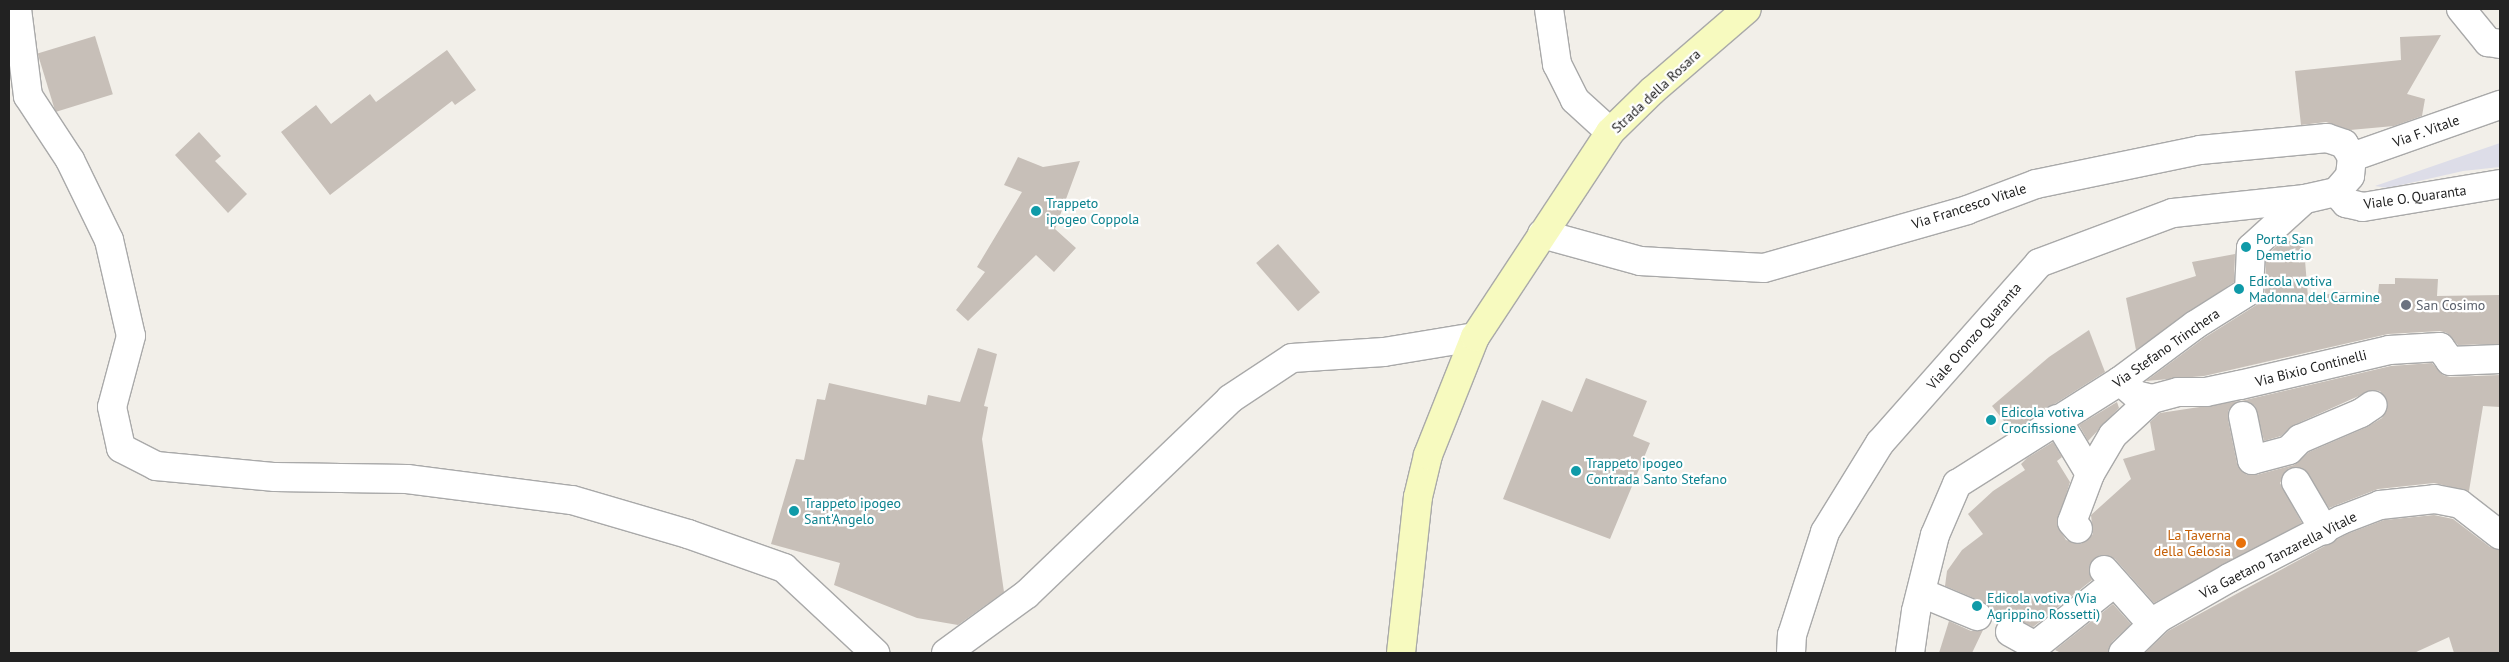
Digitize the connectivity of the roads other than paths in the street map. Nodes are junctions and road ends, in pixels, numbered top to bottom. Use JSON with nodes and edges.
{"nodes":[{"id":1,"x":17,"y":9,"type":"edge"},
{"id":2,"x":1549,"y":9,"type":"edge"},
{"id":3,"x":1748,"y":9,"type":"edge"},
{"id":4,"x":2461,"y":9,"type":"edge"},
{"id":5,"x":2500,"y":44,"type":"edge"},
{"id":6,"x":2500,"y":105,"type":"edge"},
{"id":7,"x":1610,"y":132,"type":"junction"},
{"id":8,"x":2352,"y":157,"type":"junction"},
{"id":9,"x":2500,"y":184,"type":"edge"},
{"id":10,"x":2336,"y":192,"type":"junction"},
{"id":11,"x":2305,"y":199,"type":"junction"},
{"id":12,"x":1542,"y":234,"type":"junction"},
{"id":13,"x":1475,"y":337,"type":"junction"},
{"id":14,"x":2500,"y":359,"type":"edge"},
{"id":15,"x":2120,"y":381,"type":"junction"},
{"id":16,"x":2152,"y":400,"type":"junction"},
{"id":17,"x":2373,"y":405,"type":"dead end"},
{"id":18,"x":2243,"y":416,"type":"dead end"},
{"id":19,"x":2057,"y":419,"type":"junction"},
{"id":20,"x":2090,"y":474,"type":"junction"},
{"id":21,"x":2296,"y":482,"type":"dead end"},
{"id":22,"x":2078,"y":529,"type":"dead end"},
{"id":23,"x":2324,"y":530,"type":"junction"},
{"id":24,"x":2500,"y":535,"type":"edge"},
{"id":25,"x":1922,"y":593,"type":"junction"},
{"id":26,"x":1978,"y":616,"type":"dead end"},
{"id":27,"x":2152,"y":624,"type":"junction"},
{"id":28,"x":2010,"y":632,"type":"dead end"},
{"id":29,"x":875,"y":653,"type":"edge"},
{"id":30,"x":946,"y":653,"type":"edge"},
{"id":31,"x":1401,"y":653,"type":"edge"},
{"id":32,"x":1791,"y":653,"type":"edge"},
{"id":33,"x":1910,"y":653,"type":"edge"},
{"id":34,"x":2123,"y":653,"type":"edge"}],
"edges":[{"from":1,"to":29,"type":"street"},
{"from":2,"to":7,"type":"street"},
{"from":3,"to":7,"type":"street","name":"Strada della Rosara"},
{"from":4,"to":5,"type":"street"},
{"from":6,"to":8,"type":"street","name":"Via F. Vitale"},
{"from":7,"to":12,"type":"street","name":"Strada della Rosara"},
{"from":8,"to":10,"type":"street"},
{"from":8,"to":12,"type":"street","name":"Via Francesco Vitale"},
{"from":9,"to":10,"type":"street","name":"Viale O. Quaranta"},
{"from":10,"to":11,"type":"street"},
{"from":11,"to":15,"type":"street","name":"Via Stefano Trinchera"},
{"from":11,"to":32,"type":"street","name":"Viale Oronzo Quaranta"},
{"from":12,"to":13,"type":"street","name":"Strada della Rosara"},
{"from":13,"to":30,"type":"street"},
{"from":13,"to":31,"type":"street","name":"Strada della Rosara"},
{"from":14,"to":16,"type":"street","name":"Via Bixio Continelli"},
{"from":15,"to":16,"type":"street"},
{"from":15,"to":19,"type":"street","name":"Via Stefano Trinchera"},
{"from":16,"to":20,"type":"street"},
{"from":17,"to":18,"type":"street"},
{"from":19,"to":20,"type":"street"},
{"from":19,"to":25,"type":"street","name":"Via Stefano Trinchera"},
{"from":20,"to":22,"type":"street"},
{"from":21,"to":23,"type":"street"},
{"from":23,"to":24,"type":"street","name":"Via Gaetano Tanzarella Vitale"},
{"from":23,"to":27,"type":"street","name":"Via Gaetano Tanzarella Vitale"},
{"from":25,"to":26,"type":"street"},
{"from":25,"to":33,"type":"street","name":"Via Stefano Trinchera"},
{"from":27,"to":28,"type":"street"},
{"from":27,"to":34,"type":"street","name":"Via Gaetano Tanzarella Vitale"}]}
